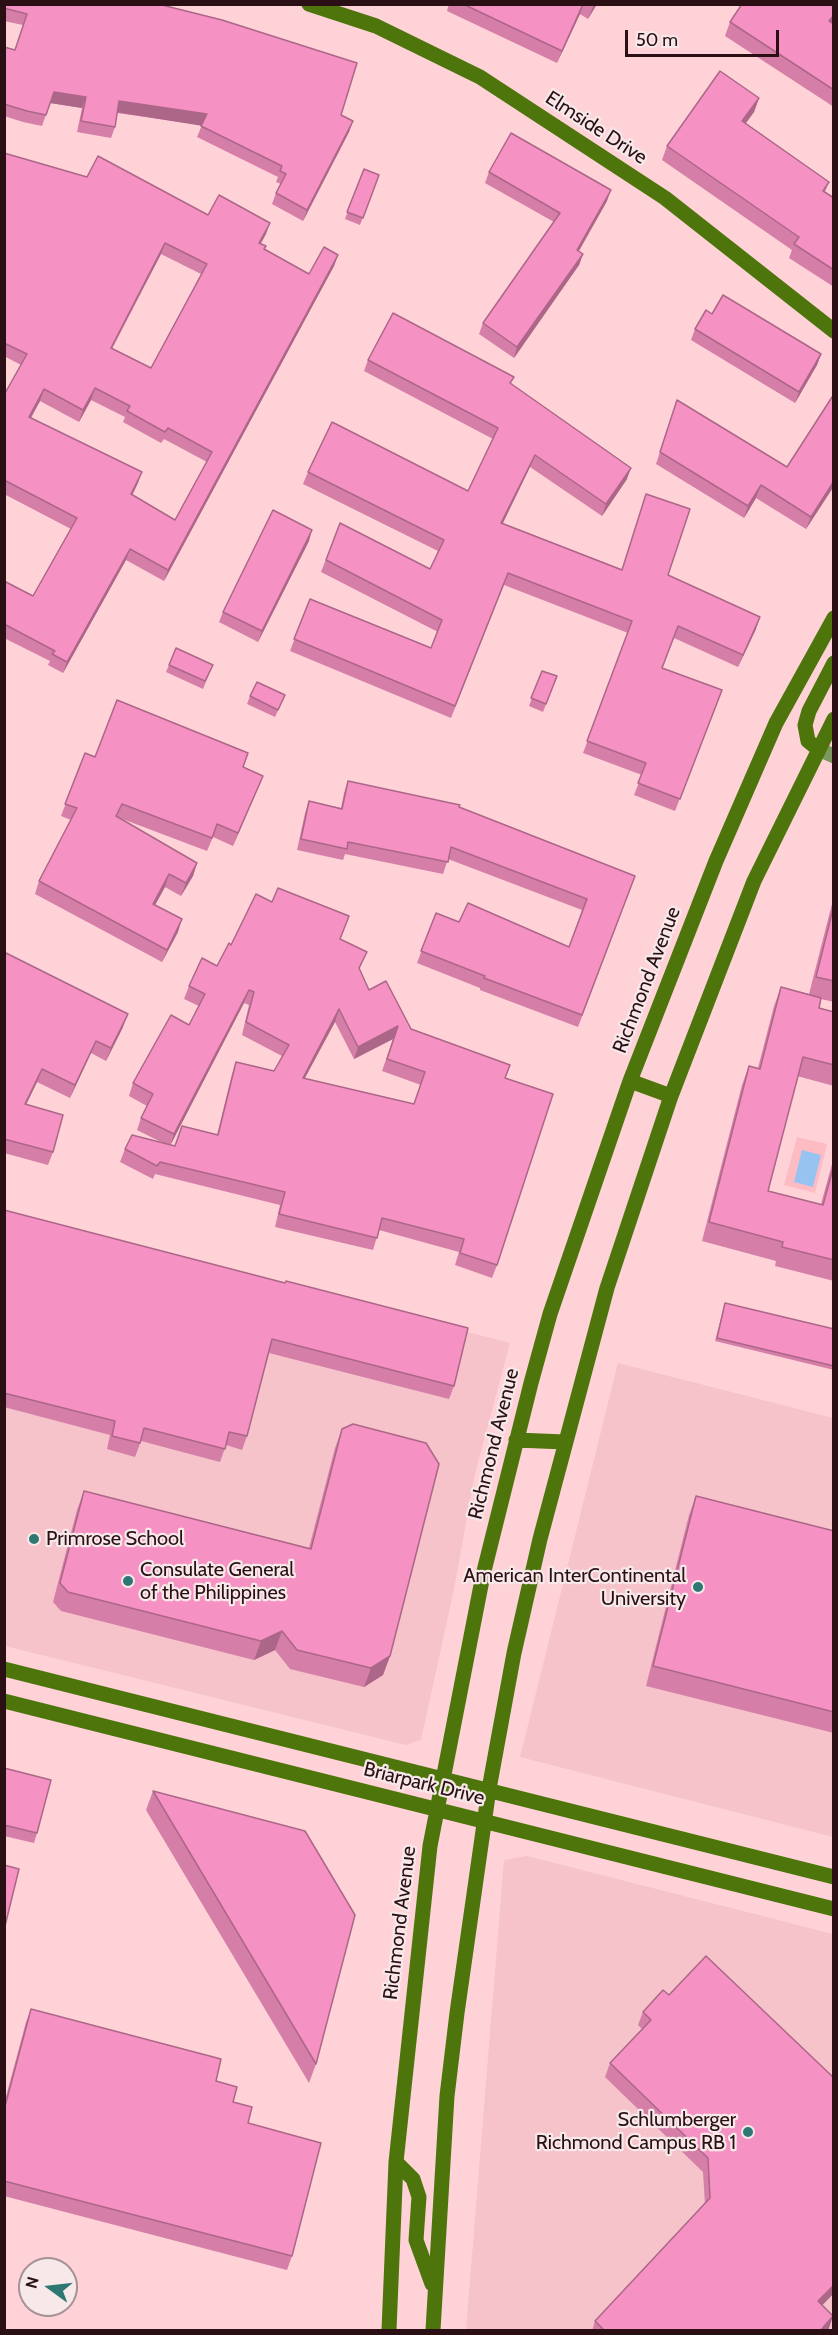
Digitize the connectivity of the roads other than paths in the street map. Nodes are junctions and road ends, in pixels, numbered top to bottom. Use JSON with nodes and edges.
{"nodes":[{"id":1,"x":309,"y":4,"type":"edge"},
{"id":2,"x":834,"y":331,"type":"edge"},
{"id":3,"x":834,"y":618,"type":"edge"},
{"id":4,"x":834,"y":663,"type":"edge"},
{"id":5,"x":834,"y":719,"type":"edge"},
{"id":6,"x":818,"y":749,"type":"junction"},
{"id":7,"x":834,"y":756,"type":"edge"},
{"id":8,"x":630,"y":1081,"type":"junction"},
{"id":9,"x":670,"y":1096,"type":"junction"},
{"id":10,"x":516,"y":1440,"type":"junction"},
{"id":11,"x":565,"y":1442,"type":"junction"},
{"id":12,"x":4,"y":1669,"type":"edge"},
{"id":13,"x":4,"y":1701,"type":"edge"},
{"id":14,"x":442,"y":1778,"type":"junction"},
{"id":15,"x":489,"y":1789,"type":"junction"},
{"id":16,"x":436,"y":1809,"type":"junction"},
{"id":17,"x":486,"y":1821,"type":"junction"},
{"id":18,"x":834,"y":1877,"type":"edge"},
{"id":19,"x":834,"y":1909,"type":"edge"},
{"id":20,"x":396,"y":2162,"type":"junction"},
{"id":21,"x":434,"y":2290,"type":"junction"},
{"id":22,"x":389,"y":2331,"type":"edge"},
{"id":23,"x":433,"y":2331,"type":"edge"}],
"edges":[{"from":1,"to":2,"type":"main road","name":"Elmside Drive"},
{"from":3,"to":8,"type":"main road","name":"Richmond Avenue"},
{"from":4,"to":6,"type":"main road"},
{"from":5,"to":6,"type":"main road"},
{"from":6,"to":7,"type":"street"},
{"from":6,"to":9,"type":"main road"},
{"from":8,"to":9,"type":"main road"},
{"from":8,"to":10,"type":"main road","name":"Richmond Avenue"},
{"from":9,"to":11,"type":"main road"},
{"from":10,"to":11,"type":"main road"},
{"from":10,"to":14,"type":"main road","name":"Richmond Avenue"},
{"from":11,"to":15,"type":"main road"},
{"from":12,"to":14,"type":"main road","name":"Briarpark Drive"},
{"from":13,"to":16,"type":"main road","name":"Briarpark Drive"},
{"from":14,"to":15,"type":"main road","name":"Briarpark Drive"},
{"from":14,"to":16,"type":"main road","name":"Richmond Avenue"},
{"from":15,"to":17,"type":"main road"},
{"from":15,"to":18,"type":"main road","name":"Briarpark Drive"},
{"from":16,"to":17,"type":"main road","name":"Briarpark Drive"},
{"from":16,"to":20,"type":"main road","name":"Richmond Avenue"},
{"from":17,"to":19,"type":"main road","name":"Briarpark Drive"},
{"from":17,"to":21,"type":"main road"},
{"from":20,"to":21,"type":"main road"},
{"from":20,"to":22,"type":"main road","name":"Richmond Avenue"},
{"from":21,"to":23,"type":"main road"}]}
